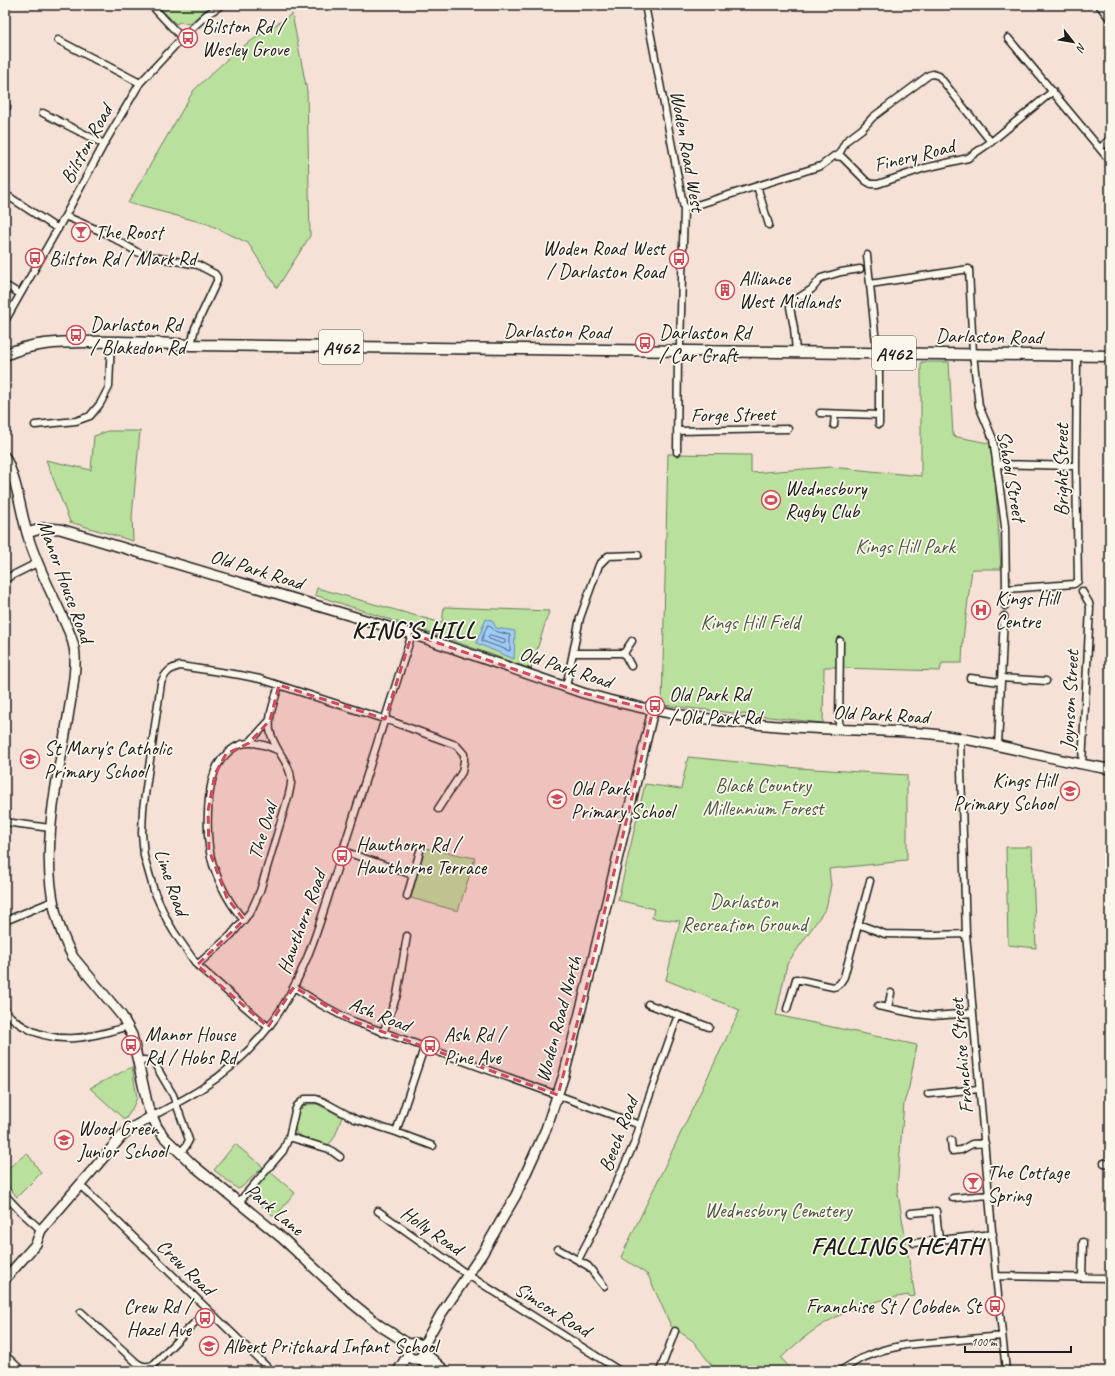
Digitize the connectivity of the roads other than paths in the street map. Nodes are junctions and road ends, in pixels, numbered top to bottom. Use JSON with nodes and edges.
{"nodes":[{"id":1,"x":222,"y":5,"type":"edge"},
{"id":2,"x":645,"y":5,"type":"edge"},
{"id":3,"x":1099,"y":5,"type":"edge"},
{"id":4,"x":150,"y":6,"type":"edge"},
{"id":5,"x":1110,"y":19,"type":"edge"},
{"id":6,"x":182,"y":38,"type":"junction"},
{"id":7,"x":1008,"y":38,"type":"dead end"},
{"id":8,"x":58,"y":40,"type":"dead end"},
{"id":9,"x":140,"y":83,"type":"junction"},
{"id":10,"x":1053,"y":90,"type":"junction"},
{"id":11,"x":43,"y":113,"type":"dead end"},
{"id":12,"x":1110,"y":140,"type":"edge"},
{"id":13,"x":991,"y":142,"type":"junction"},
{"id":14,"x":104,"y":144,"type":"junction"},
{"id":15,"x":1100,"y":148,"type":"junction"},
{"id":16,"x":838,"y":156,"type":"junction"},
{"id":17,"x":1106,"y":156,"type":"dead end"},
{"id":18,"x":757,"y":186,"type":"junction"},
{"id":19,"x":5,"y":194,"type":"edge"},
{"id":20,"x":684,"y":209,"type":"junction"},
{"id":21,"x":65,"y":216,"type":"junction"},
{"id":22,"x":769,"y":225,"type":"dead end"},
{"id":23,"x":58,"y":229,"type":"junction"},
{"id":24,"x":867,"y":255,"type":"dead end"},
{"id":25,"x":860,"y":269,"type":"dead end"},
{"id":26,"x":870,"y":284,"type":"junction"},
{"id":27,"x":5,"y":285,"type":"edge"},
{"id":28,"x":20,"y":294,"type":"junction"},
{"id":29,"x":5,"y":321,"type":"edge"},
{"id":30,"x":111,"y":341,"type":"junction"},
{"id":31,"x":191,"y":345,"type":"junction"},
{"id":32,"x":679,"y":351,"type":"junction"},
{"id":33,"x":796,"y":352,"type":"junction"},
{"id":34,"x":877,"y":353,"type":"junction"},
{"id":35,"x":973,"y":354,"type":"junction"},
{"id":36,"x":5,"y":355,"type":"edge"},
{"id":37,"x":1077,"y":356,"type":"junction"},
{"id":38,"x":1110,"y":356,"type":"edge"},
{"id":39,"x":820,"y":413,"type":"dead end"},
{"id":40,"x":834,"y":414,"type":"junction"},
{"id":41,"x":879,"y":415,"type":"junction"},
{"id":42,"x":879,"y":424,"type":"dead end"},
{"id":43,"x":34,"y":425,"type":"dead end"},
{"id":44,"x":834,"y":425,"type":"dead end"},
{"id":45,"x":788,"y":429,"type":"dead end"},
{"id":46,"x":677,"y":431,"type":"junction"},
{"id":47,"x":677,"y":452,"type":"dead end"},
{"id":48,"x":7,"y":460,"type":"edge"},
{"id":49,"x":996,"y":464,"type":"junction"},
{"id":50,"x":1076,"y":466,"type":"junction"},
{"id":51,"x":27,"y":533,"type":"junction"},
{"id":52,"x":638,"y":555,"type":"dead end"},
{"id":53,"x":37,"y":563,"type":"junction"},
{"id":54,"x":5,"y":579,"type":"edge"},
{"id":55,"x":1006,"y":589,"type":"junction"},
{"id":56,"x":1082,"y":591,"type":"dead end"},
{"id":57,"x":1004,"y":606,"type":"dead end"},
{"id":58,"x":1004,"y":616,"type":"dead end"},
{"id":59,"x":412,"y":634,"type":"junction"},
{"id":60,"x":840,"y":641,"type":"dead end"},
{"id":61,"x":632,"y":642,"type":"dead end"},
{"id":62,"x":573,"y":653,"type":"junction"},
{"id":63,"x":624,"y":653,"type":"junction"},
{"id":64,"x":631,"y":666,"type":"dead end"},
{"id":65,"x":970,"y":678,"type":"dead end"},
{"id":66,"x":1001,"y":680,"type":"junction"},
{"id":67,"x":1046,"y":681,"type":"dead end"},
{"id":68,"x":279,"y":685,"type":"junction"},
{"id":69,"x":566,"y":687,"type":"junction"},
{"id":70,"x":653,"y":710,"type":"junction"},
{"id":71,"x":385,"y":719,"type":"junction"},
{"id":72,"x":270,"y":720,"type":"junction"},
{"id":73,"x":839,"y":730,"type":"junction"},
{"id":74,"x":960,"y":738,"type":"junction"},
{"id":75,"x":249,"y":743,"type":"junction"},
{"id":76,"x":998,"y":746,"type":"junction"},
{"id":77,"x":277,"y":750,"type":"junction"},
{"id":78,"x":1082,"y":765,"type":"junction"},
{"id":79,"x":1110,"y":769,"type":"edge"},
{"id":80,"x":438,"y":808,"type":"dead end"},
{"id":81,"x":5,"y":822,"type":"edge"},
{"id":82,"x":50,"y":828,"type":"junction"},
{"id":83,"x":343,"y":851,"type":"junction"},
{"id":84,"x":420,"y":851,"type":"dead end"},
{"id":85,"x":413,"y":875,"type":"junction"},
{"id":86,"x":870,"y":881,"type":"dead end"},
{"id":87,"x":408,"y":896,"type":"dead end"},
{"id":88,"x":53,"y":902,"type":"junction"},
{"id":89,"x":244,"y":920,"type":"junction"},
{"id":90,"x":5,"y":921,"type":"edge"},
{"id":91,"x":858,"y":924,"type":"junction"},
{"id":92,"x":966,"y":934,"type":"junction"},
{"id":93,"x":407,"y":936,"type":"dead end"},
{"id":94,"x":197,"y":964,"type":"junction"},
{"id":95,"x":294,"y":987,"type":"junction"},
{"id":96,"x":891,"y":993,"type":"dead end"},
{"id":97,"x":648,"y":1004,"type":"dead end"},
{"id":98,"x":878,"y":1006,"type":"dead end"},
{"id":99,"x":888,"y":1008,"type":"junction"},
{"id":100,"x":787,"y":1009,"type":"dead end"},
{"id":101,"x":5,"y":1010,"type":"edge"},
{"id":102,"x":973,"y":1013,"type":"junction"},
{"id":103,"x":678,"y":1015,"type":"junction"},
{"id":104,"x":129,"y":1026,"type":"junction"},
{"id":105,"x":268,"y":1027,"type":"junction"},
{"id":106,"x":709,"y":1027,"type":"dead end"},
{"id":107,"x":383,"y":1033,"type":"junction"},
{"id":108,"x":424,"y":1048,"type":"junction"},
{"id":109,"x":138,"y":1062,"type":"junction"},
{"id":110,"x":979,"y":1089,"type":"junction"},
{"id":111,"x":928,"y":1094,"type":"dead end"},
{"id":112,"x":558,"y":1095,"type":"junction"},
{"id":113,"x":176,"y":1103,"type":"junction"},
{"id":114,"x":151,"y":1117,"type":"junction"},
{"id":115,"x":640,"y":1125,"type":"junction"},
{"id":116,"x":396,"y":1132,"type":"junction"},
{"id":117,"x":288,"y":1137,"type":"junction"},
{"id":118,"x":951,"y":1140,"type":"dead end"},
{"id":119,"x":985,"y":1143,"type":"junction"},
{"id":120,"x":433,"y":1146,"type":"dead end"},
{"id":121,"x":180,"y":1153,"type":"junction"},
{"id":122,"x":340,"y":1157,"type":"dead end"},
{"id":123,"x":80,"y":1184,"type":"junction"},
{"id":124,"x":5,"y":1195,"type":"edge"},
{"id":125,"x":989,"y":1195,"type":"junction"},
{"id":126,"x":953,"y":1198,"type":"dead end"},
{"id":127,"x":239,"y":1202,"type":"junction"},
{"id":128,"x":378,"y":1211,"type":"dead end"},
{"id":129,"x":911,"y":1213,"type":"dead end"},
{"id":130,"x":41,"y":1230,"type":"junction"},
{"id":131,"x":993,"y":1234,"type":"junction"},
{"id":132,"x":939,"y":1240,"type":"junction"},
{"id":133,"x":1083,"y":1242,"type":"dead end"},
{"id":134,"x":914,"y":1243,"type":"dead end"},
{"id":135,"x":558,"y":1249,"type":"dead end"},
{"id":136,"x":578,"y":1260,"type":"junction"},
{"id":137,"x":468,"y":1275,"type":"junction"},
{"id":138,"x":996,"y":1276,"type":"junction"},
{"id":139,"x":1082,"y":1278,"type":"junction"},
{"id":140,"x":1110,"y":1278,"type":"edge"},
{"id":141,"x":5,"y":1279,"type":"edge"},
{"id":142,"x":604,"y":1286,"type":"dead end"},
{"id":143,"x":207,"y":1310,"type":"junction"},
{"id":144,"x":81,"y":1312,"type":"dead end"},
{"id":145,"x":675,"y":1331,"type":"dead end"},
{"id":146,"x":1002,"y":1336,"type":"junction"},
{"id":147,"x":415,"y":1352,"type":"junction"},
{"id":148,"x":5,"y":1355,"type":"edge"},
{"id":149,"x":22,"y":1371,"type":"edge"},
{"id":150,"x":271,"y":1371,"type":"edge"},
{"id":151,"x":398,"y":1371,"type":"edge"},
{"id":152,"x":404,"y":1371,"type":"edge"},
{"id":153,"x":438,"y":1371,"type":"edge"},
{"id":154,"x":445,"y":1371,"type":"edge"},
{"id":155,"x":620,"y":1371,"type":"edge"},
{"id":156,"x":660,"y":1371,"type":"edge"},
{"id":157,"x":840,"y":1371,"type":"edge"},
{"id":158,"x":1006,"y":1371,"type":"edge"}],
"edges":[{"from":1,"to":6,"type":"street","name":"Bilston Road"},
{"from":2,"to":20,"type":"street","name":"Woden Road West"},
{"from":3,"to":5,"type":"street"},
{"from":4,"to":6,"type":"street"},
{"from":6,"to":9,"type":"street","name":"Bilston Road"},
{"from":7,"to":10,"type":"street"},
{"from":8,"to":9,"type":"street"},
{"from":9,"to":14,"type":"street","name":"Bilston Road"},
{"from":10,"to":13,"type":"street","name":"Finery Road"},
{"from":10,"to":15,"type":"street"},
{"from":11,"to":14,"type":"street"},
{"from":12,"to":15,"type":"street"},
{"from":13,"to":16,"type":"street","name":"Finery Road"},
{"from":13,"to":16,"type":"street"},
{"from":14,"to":21,"type":"street","name":"Bilston Road"},
{"from":15,"to":17,"type":"street"},
{"from":16,"to":18,"type":"street"},
{"from":18,"to":20,"type":"street"},
{"from":18,"to":22,"type":"street"},
{"from":19,"to":23,"type":"street"},
{"from":20,"to":32,"type":"street","name":"Woden Road West"},
{"from":21,"to":23,"type":"street","name":"Bilston Road"},
{"from":21,"to":31,"type":"street"},
{"from":23,"to":28,"type":"street","name":"Bilston Road"},
{"from":24,"to":26,"type":"street"},
{"from":25,"to":33,"type":"street"},
{"from":26,"to":34,"type":"street"},
{"from":26,"to":35,"type":"street","name":"School Street"},
{"from":27,"to":28,"type":"street"},
{"from":28,"to":29,"type":"street","name":"Bilston Road"},
{"from":30,"to":31,"type":"main road","name":"Darlaston Road","number":"A462"},
{"from":30,"to":36,"type":"main road","name":"Darlaston Road","number":"A462"},
{"from":30,"to":43,"type":"street"},
{"from":31,"to":32,"type":"main road","name":"Darlaston Road","number":"A462"},
{"from":32,"to":33,"type":"main road","name":"Darlaston Road","number":"A462"},
{"from":32,"to":46,"type":"street","name":"Forge Street"},
{"from":33,"to":34,"type":"main road","name":"Darlaston Road","number":"A462"},
{"from":34,"to":35,"type":"main road","name":"Darlaston Road","number":"A462"},
{"from":34,"to":41,"type":"street"},
{"from":35,"to":37,"type":"main road","name":"Darlaston Road","number":"A462"},
{"from":35,"to":49,"type":"street","name":"School Street"},
{"from":37,"to":38,"type":"main road","name":"Darlaston Road","number":"A462"},
{"from":37,"to":50,"type":"street","name":"Bright Street"},
{"from":39,"to":40,"type":"street"},
{"from":40,"to":41,"type":"street"},
{"from":40,"to":44,"type":"street"},
{"from":41,"to":42,"type":"street"},
{"from":45,"to":46,"type":"street","name":"Forge Street"},
{"from":46,"to":47,"type":"street","name":"Forge Street"},
{"from":48,"to":51,"type":"street","name":"Manor House Road"},
{"from":49,"to":50,"type":"street"},
{"from":49,"to":55,"type":"street","name":"School Street"},
{"from":50,"to":55,"type":"street","name":"Bright Street"},
{"from":51,"to":53,"type":"street","name":"Manor House Road"},
{"from":51,"to":59,"type":"street","name":"Old Park Road"},
{"from":52,"to":62,"type":"street"},
{"from":53,"to":54,"type":"street"},
{"from":53,"to":82,"type":"street","name":"Manor House Road"},
{"from":55,"to":57,"type":"street","name":"School Street"},
{"from":56,"to":78,"type":"street","name":"Joynson Street"},
{"from":58,"to":66,"type":"street"},
{"from":59,"to":69,"type":"street","name":"Old Park Road"},
{"from":59,"to":71,"type":"street","name":"Hawthorn Road"},
{"from":60,"to":73,"type":"street"},
{"from":61,"to":63,"type":"street"},
{"from":62,"to":63,"type":"street"},
{"from":62,"to":69,"type":"street"},
{"from":63,"to":64,"type":"street"},
{"from":65,"to":66,"type":"street"},
{"from":66,"to":67,"type":"street"},
{"from":66,"to":76,"type":"street"},
{"from":68,"to":71,"type":"street","name":"Lime Road"},
{"from":68,"to":72,"type":"street","name":"The Oval"},
{"from":68,"to":94,"type":"street","name":"Lime Road"},
{"from":69,"to":70,"type":"street","name":"Old Park Road"},
{"from":70,"to":73,"type":"street","name":"Old Park Road"},
{"from":70,"to":112,"type":"street","name":"Woden Road North"},
{"from":71,"to":80,"type":"street","name":"Lime Road"},
{"from":71,"to":83,"type":"street","name":"Hawthorn Road"},
{"from":72,"to":75,"type":"street"},
{"from":72,"to":77,"type":"street","name":"The Oval"},
{"from":73,"to":74,"type":"street","name":"Old Park Road"},
{"from":74,"to":76,"type":"street","name":"Old Park Road"},
{"from":74,"to":92,"type":"street","name":"Franchise Street"},
{"from":75,"to":77,"type":"street"},
{"from":75,"to":89,"type":"street"},
{"from":76,"to":78,"type":"street","name":"Old Park Road"},
{"from":77,"to":89,"type":"street","name":"The Oval"},
{"from":78,"to":79,"type":"street","name":"Old Park Road"},
{"from":81,"to":82,"type":"street"},
{"from":82,"to":88,"type":"street","name":"Manor House Road"},
{"from":83,"to":85,"type":"street"},
{"from":83,"to":95,"type":"street","name":"Hawthorn Road"},
{"from":84,"to":85,"type":"street"},
{"from":85,"to":87,"type":"street"},
{"from":86,"to":91,"type":"street"},
{"from":88,"to":90,"type":"street"},
{"from":88,"to":104,"type":"street","name":"Manor House Road"},
{"from":89,"to":94,"type":"street","name":"The Oval"},
{"from":91,"to":92,"type":"street"},
{"from":91,"to":100,"type":"street"},
{"from":92,"to":102,"type":"street","name":"Franchise Street"},
{"from":93,"to":107,"type":"street"},
{"from":94,"to":105,"type":"street","name":"Lime Road"},
{"from":95,"to":105,"type":"street","name":"Hawthorn Road"},
{"from":95,"to":107,"type":"street","name":"Ash Road"},
{"from":96,"to":99,"type":"street"},
{"from":97,"to":103,"type":"street"},
{"from":98,"to":99,"type":"street"},
{"from":99,"to":102,"type":"street"},
{"from":101,"to":104,"type":"street"},
{"from":102,"to":110,"type":"street","name":"Franchise Street"},
{"from":103,"to":106,"type":"street"},
{"from":103,"to":115,"type":"street","name":"Beech Road"},
{"from":104,"to":109,"type":"street","name":"Manor House Road"},
{"from":105,"to":113,"type":"street","name":"Hawthorn Road"},
{"from":107,"to":108,"type":"street","name":"Ash Road"},
{"from":108,"to":112,"type":"street","name":"Ash Road"},
{"from":108,"to":116,"type":"street"},
{"from":109,"to":113,"type":"street"},
{"from":109,"to":114,"type":"street","name":"Manor House Road"},
{"from":110,"to":111,"type":"street"},
{"from":110,"to":119,"type":"street","name":"Franchise Street"},
{"from":112,"to":115,"type":"street","name":"Ash Road"},
{"from":112,"to":137,"type":"street","name":"Woden Road North"},
{"from":113,"to":114,"type":"street","name":"Hawthorn Road"},
{"from":113,"to":121,"type":"street"},
{"from":114,"to":121,"type":"street","name":"Park Lane"},
{"from":114,"to":123,"type":"street"},
{"from":115,"to":136,"type":"street","name":"Beech Road"},
{"from":116,"to":117,"type":"street"},
{"from":116,"to":120,"type":"street"},
{"from":117,"to":122,"type":"street"},
{"from":117,"to":127,"type":"street"},
{"from":118,"to":119,"type":"street"},
{"from":119,"to":125,"type":"street","name":"Franchise Street"},
{"from":121,"to":127,"type":"street","name":"Park Lane"},
{"from":123,"to":130,"type":"street"},
{"from":123,"to":143,"type":"street","name":"Crew Road"},
{"from":124,"to":130,"type":"street"},
{"from":125,"to":126,"type":"street"},
{"from":125,"to":131,"type":"street","name":"Franchise Street"},
{"from":127,"to":147,"type":"street","name":"Park Lane"},
{"from":128,"to":137,"type":"street","name":"Holly Road"},
{"from":129,"to":132,"type":"street"},
{"from":130,"to":141,"type":"street"},
{"from":131,"to":132,"type":"street"},
{"from":131,"to":138,"type":"street","name":"Franchise Street"},
{"from":132,"to":134,"type":"street"},
{"from":133,"to":139,"type":"street"},
{"from":135,"to":136,"type":"street"},
{"from":136,"to":142,"type":"street"},
{"from":137,"to":147,"type":"street","name":"Woden Road North"},
{"from":137,"to":155,"type":"street","name":"Simcox Road"},
{"from":138,"to":139,"type":"street"},
{"from":138,"to":146,"type":"street","name":"Franchise Street"},
{"from":139,"to":140,"type":"street"},
{"from":143,"to":144,"type":"street"},
{"from":143,"to":150,"type":"street","name":"Crew Road"},
{"from":145,"to":156,"type":"street"},
{"from":146,"to":157,"type":"street"},
{"from":146,"to":158,"type":"street","name":"Franchise Street"},
{"from":147,"to":151,"type":"street"},
{"from":147,"to":152,"type":"street"},
{"from":147,"to":153,"type":"street","name":"Park Lane"},
{"from":147,"to":154,"type":"street","name":"Park Lane"},
{"from":148,"to":149,"type":"street"}]}
